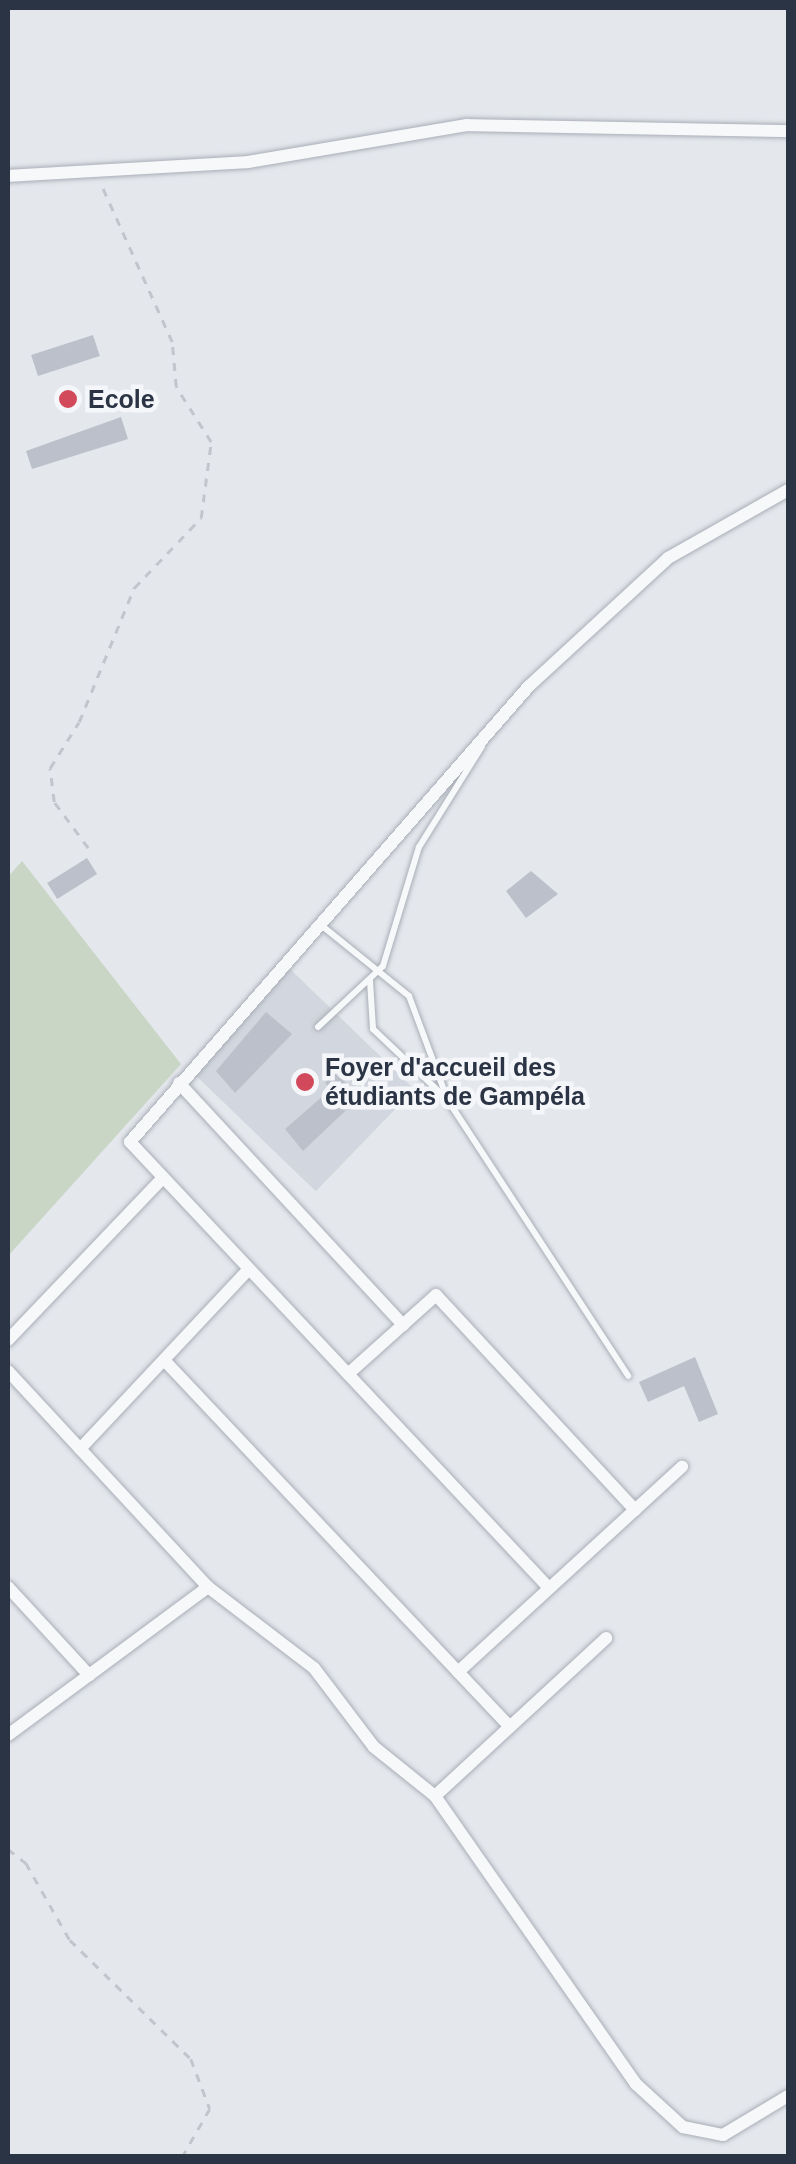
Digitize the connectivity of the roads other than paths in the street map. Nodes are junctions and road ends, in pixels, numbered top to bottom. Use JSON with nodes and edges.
{"nodes":[{"id":1,"x":788,"y":131,"type":"edge"},
{"id":2,"x":8,"y":176,"type":"edge"},
{"id":3,"x":788,"y":490,"type":"edge"},
{"id":4,"x":484,"y":742,"type":"junction"},
{"id":5,"x":320,"y":924,"type":"junction"},
{"id":6,"x":378,"y":972,"type":"junction"},
{"id":7,"x":370,"y":981,"type":"junction"},
{"id":8,"x":318,"y":1026,"type":"dead end"},
{"id":9,"x":179,"y":1083,"type":"junction"},
{"id":10,"x":447,"y":1099,"type":"junction"},
{"id":11,"x":163,"y":1178,"type":"junction"},
{"id":12,"x":249,"y":1269,"type":"junction"},
{"id":13,"x":403,"y":1324,"type":"junction"},
{"id":14,"x":8,"y":1340,"type":"edge"},
{"id":15,"x":164,"y":1360,"type":"junction"},
{"id":16,"x":8,"y":1371,"type":"edge"},
{"id":17,"x":348,"y":1374,"type":"junction"},
{"id":18,"x":628,"y":1376,"type":"dead end"},
{"id":19,"x":80,"y":1449,"type":"junction"},
{"id":20,"x":682,"y":1466,"type":"dead end"},
{"id":21,"x":634,"y":1510,"type":"junction"},
{"id":22,"x":8,"y":1587,"type":"edge"},
{"id":23,"x":208,"y":1587,"type":"junction"},
{"id":24,"x":549,"y":1588,"type":"junction"},
{"id":25,"x":606,"y":1638,"type":"dead end"},
{"id":26,"x":458,"y":1672,"type":"junction"},
{"id":27,"x":89,"y":1675,"type":"junction"},
{"id":28,"x":510,"y":1727,"type":"junction"},
{"id":29,"x":8,"y":1735,"type":"edge"},
{"id":30,"x":435,"y":1796,"type":"junction"},
{"id":31,"x":788,"y":2096,"type":"edge"}],
"edges":[{"from":1,"to":2,"type":"street"},
{"from":3,"to":4,"type":"street"},
{"from":4,"to":5,"type":"street"},
{"from":4,"to":6,"type":"lane"},
{"from":5,"to":6,"type":"lane"},
{"from":5,"to":9,"type":"street"},
{"from":6,"to":7,"type":"lane"},
{"from":6,"to":10,"type":"lane"},
{"from":7,"to":8,"type":"lane"},
{"from":7,"to":10,"type":"lane"},
{"from":9,"to":11,"type":"street"},
{"from":9,"to":13,"type":"street"},
{"from":10,"to":18,"type":"lane"},
{"from":11,"to":12,"type":"street"},
{"from":11,"to":14,"type":"street"},
{"from":12,"to":15,"type":"street"},
{"from":12,"to":17,"type":"street"},
{"from":13,"to":17,"type":"street"},
{"from":13,"to":21,"type":"street"},
{"from":15,"to":19,"type":"street"},
{"from":15,"to":26,"type":"street"},
{"from":16,"to":19,"type":"street"},
{"from":17,"to":24,"type":"street"},
{"from":19,"to":23,"type":"street"},
{"from":20,"to":21,"type":"street"},
{"from":21,"to":24,"type":"street"},
{"from":22,"to":27,"type":"street"},
{"from":23,"to":27,"type":"street"},
{"from":23,"to":30,"type":"street"},
{"from":24,"to":26,"type":"street"},
{"from":25,"to":28,"type":"street"},
{"from":26,"to":28,"type":"street"},
{"from":27,"to":29,"type":"street"},
{"from":28,"to":30,"type":"street"},
{"from":30,"to":31,"type":"street"}]}
